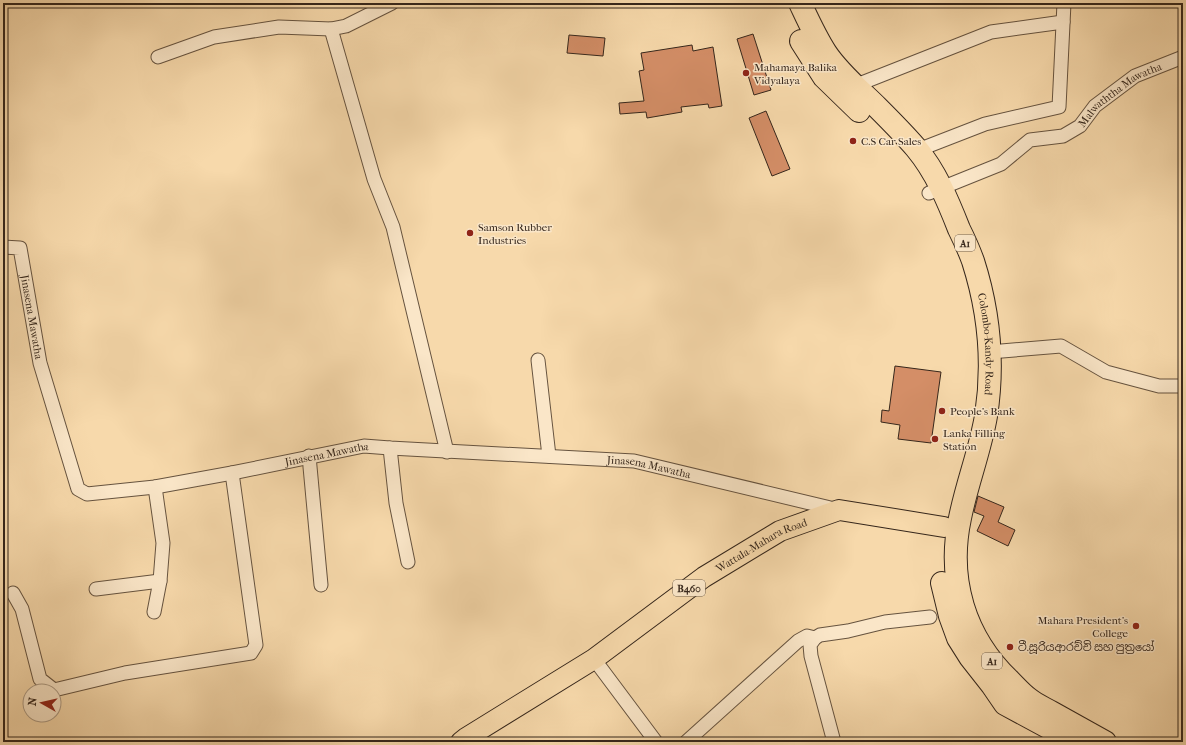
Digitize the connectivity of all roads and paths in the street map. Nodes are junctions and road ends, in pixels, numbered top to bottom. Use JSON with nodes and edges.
{"nodes":[{"id":1,"x":392,"y":3,"type":"edge"},
{"id":2,"x":787,"y":3,"type":"edge"},
{"id":3,"x":800,"y":3,"type":"edge"},
{"id":4,"x":1064,"y":3,"type":"edge"},
{"id":5,"x":1063,"y":22,"type":"junction"},
{"id":6,"x":331,"y":29,"type":"junction"},
{"id":7,"x":158,"y":57,"type":"dead end"},
{"id":8,"x":1183,"y":57,"type":"edge"},
{"id":9,"x":854,"y":86,"type":"junction"},
{"id":10,"x":918,"y":150,"type":"junction"},
{"id":11,"x":936,"y":190,"type":"junction"},
{"id":12,"x":3,"y":247,"type":"edge"},
{"id":13,"x":990,"y":352,"type":"junction"},
{"id":14,"x":538,"y":360,"type":"dead end"},
{"id":15,"x":1183,"y":386,"type":"edge"},
{"id":16,"x":390,"y":448,"type":"junction"},
{"id":17,"x":447,"y":452,"type":"junction"},
{"id":18,"x":309,"y":456,"type":"junction"},
{"id":19,"x":549,"y":456,"type":"junction"},
{"id":20,"x":232,"y":473,"type":"junction"},
{"id":21,"x":155,"y":486,"type":"junction"},
{"id":22,"x":839,"y":510,"type":"junction"},
{"id":23,"x":944,"y":527,"type":"junction"},
{"id":24,"x":408,"y":562,"type":"dead end"},
{"id":25,"x":160,"y":581,"type":"junction"},
{"id":26,"x":321,"y":585,"type":"dead end"},
{"id":27,"x":96,"y":588,"type":"dead end"},
{"id":28,"x":14,"y":593,"type":"dead end"},
{"id":29,"x":154,"y":612,"type":"dead end"},
{"id":30,"x":930,"y":616,"type":"dead end"},
{"id":31,"x":814,"y":638,"type":"junction"},
{"id":32,"x":594,"y":659,"type":"junction"},
{"id":33,"x":461,"y":742,"type":"edge"},
{"id":34,"x":656,"y":742,"type":"edge"},
{"id":35,"x":686,"y":742,"type":"edge"},
{"id":36,"x":834,"y":742,"type":"edge"},
{"id":37,"x":1075,"y":742,"type":"edge"},
{"id":38,"x":1105,"y":742,"type":"edge"}],
"edges":[{"from":1,"to":6,"type":"street"},
{"from":2,"to":11,"type":"highway","name":"Colombo-Kandy Road","number":"A1"},
{"from":3,"to":9,"type":"highway","name":"Colombo-Kandy Road","number":"A1"},
{"from":4,"to":5,"type":"street"},
{"from":5,"to":9,"type":"street"},
{"from":5,"to":10,"type":"street"},
{"from":6,"to":7,"type":"street"},
{"from":6,"to":17,"type":"street"},
{"from":8,"to":11,"type":"street","name":"Malwaththa Mawatha"},
{"from":9,"to":10,"type":"highway","name":"Colombo-Kandy Road","number":"A1"},
{"from":10,"to":11,"type":"highway","name":"Colombo-Kandy Road","number":"A1"},
{"from":11,"to":13,"type":"highway","name":"Colombo-Kandy Road","number":"A1"},
{"from":11,"to":23,"type":"highway","name":"Colombo-Kandy Road","number":"A1"},
{"from":12,"to":21,"type":"street","name":"Jinasena Mawatha"},
{"from":13,"to":15,"type":"street"},
{"from":13,"to":38,"type":"highway","name":"Colombo-Kandy Road","number":"A1"},
{"from":14,"to":19,"type":"street"},
{"from":16,"to":17,"type":"street","name":"Jinasena Mawatha"},
{"from":16,"to":18,"type":"street","name":"Jinasena Mawatha"},
{"from":16,"to":24,"type":"street"},
{"from":17,"to":19,"type":"street","name":"Jinasena Mawatha"},
{"from":18,"to":20,"type":"street","name":"Jinasena Mawatha"},
{"from":18,"to":26,"type":"street"},
{"from":19,"to":22,"type":"street","name":"Jinasena Mawatha"},
{"from":20,"to":21,"type":"street","name":"Jinasena Mawatha"},
{"from":20,"to":28,"type":"street"},
{"from":21,"to":25,"type":"street"},
{"from":22,"to":23,"type":"main road","name":"Wattala-Mahara Road","number":"B460"},
{"from":22,"to":32,"type":"main road","name":"Wattala-Mahara Road","number":"B460"},
{"from":23,"to":37,"type":"highway","name":"Colombo-Kandy Road","number":"A1"},
{"from":25,"to":27,"type":"street"},
{"from":25,"to":29,"type":"street"},
{"from":30,"to":31,"type":"street"},
{"from":31,"to":35,"type":"street"},
{"from":31,"to":36,"type":"street"},
{"from":32,"to":33,"type":"main road","name":"Wattala-Mahara Road","number":"B460"},
{"from":32,"to":34,"type":"street"}]}
